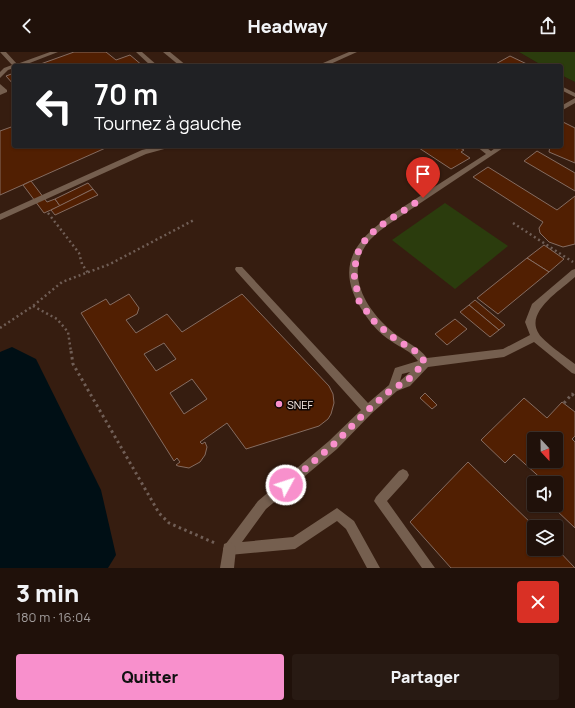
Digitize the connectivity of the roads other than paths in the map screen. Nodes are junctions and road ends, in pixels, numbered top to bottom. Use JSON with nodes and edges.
{"nodes":[{"id":1,"x":3,"y":52,"type":"edge"},
{"id":2,"x":55,"y":52,"type":"edge"},
{"id":3,"x":139,"y":52,"type":"edge"},
{"id":4,"x":166,"y":52,"type":"edge"},
{"id":5,"x":354,"y":52,"type":"edge"},
{"id":6,"x":13,"y":64,"type":"edge"},
{"id":7,"x":21,"y":64,"type":"edge"},
{"id":8,"x":153,"y":64,"type":"edge"},
{"id":9,"x":181,"y":64,"type":"edge"},
{"id":10,"x":325,"y":64,"type":"edge"},
{"id":11,"x":12,"y":67,"type":"edge"},
{"id":12,"x":0,"y":76,"type":"edge"},
{"id":13,"x":0,"y":86,"type":"edge"},
{"id":14,"x":563,"y":89,"type":"edge"},
{"id":15,"x":0,"y":93,"type":"edge"},
{"id":16,"x":575,"y":95,"type":"edge"},
{"id":17,"x":575,"y":100,"type":"edge"},
{"id":18,"x":563,"y":108,"type":"edge"},
{"id":19,"x":159,"y":148,"type":"edge"},
{"id":20,"x":482,"y":148,"type":"edge"},
{"id":21,"x":500,"y":148,"type":"edge"},
{"id":22,"x":491,"y":154,"type":"junction"},
{"id":23,"x":0,"y":217,"type":"edge"},
{"id":24,"x":239,"y":269,"type":"dead end"},
{"id":25,"x":575,"y":272,"type":"edge"},
{"id":26,"x":535,"y":337,"type":"junction"},
{"id":27,"x":425,"y":362,"type":"junction"},
{"id":28,"x":575,"y":370,"type":"edge"},
{"id":29,"x":393,"y":388,"type":"junction"},
{"id":30,"x":368,"y":410,"type":"junction"},
{"id":31,"x":403,"y":475,"type":"dead end"},
{"id":32,"x":229,"y":549,"type":"junction"},
{"id":33,"x":227,"y":568,"type":"edge"},
{"id":34,"x":374,"y":568,"type":"edge"},
{"id":35,"x":429,"y":568,"type":"edge"}],
"edges":[{"from":1,"to":6,"type":"lane"},
{"from":2,"to":7,"type":"lane"},
{"from":3,"to":8,"type":"lane"},
{"from":4,"to":9,"type":"lane"},
{"from":5,"to":10,"type":"lane"},
{"from":11,"to":12,"type":"lane"},
{"from":13,"to":15,"type":"lane"},
{"from":14,"to":16,"type":"lane"},
{"from":17,"to":18,"type":"lane"},
{"from":19,"to":23,"type":"lane"},
{"from":20,"to":22,"type":"lane"},
{"from":21,"to":22,"type":"lane"},
{"from":22,"to":27,"type":"lane"},
{"from":24,"to":30,"type":"lane"},
{"from":25,"to":26,"type":"lane"},
{"from":26,"to":27,"type":"lane"},
{"from":26,"to":28,"type":"lane"},
{"from":27,"to":29,"type":"lane"},
{"from":27,"to":29,"type":"lane"},
{"from":29,"to":30,"type":"lane"},
{"from":30,"to":32,"type":"lane"},
{"from":31,"to":35,"type":"lane"},
{"from":32,"to":33,"type":"street"},
{"from":32,"to":34,"type":"lane"}]}
